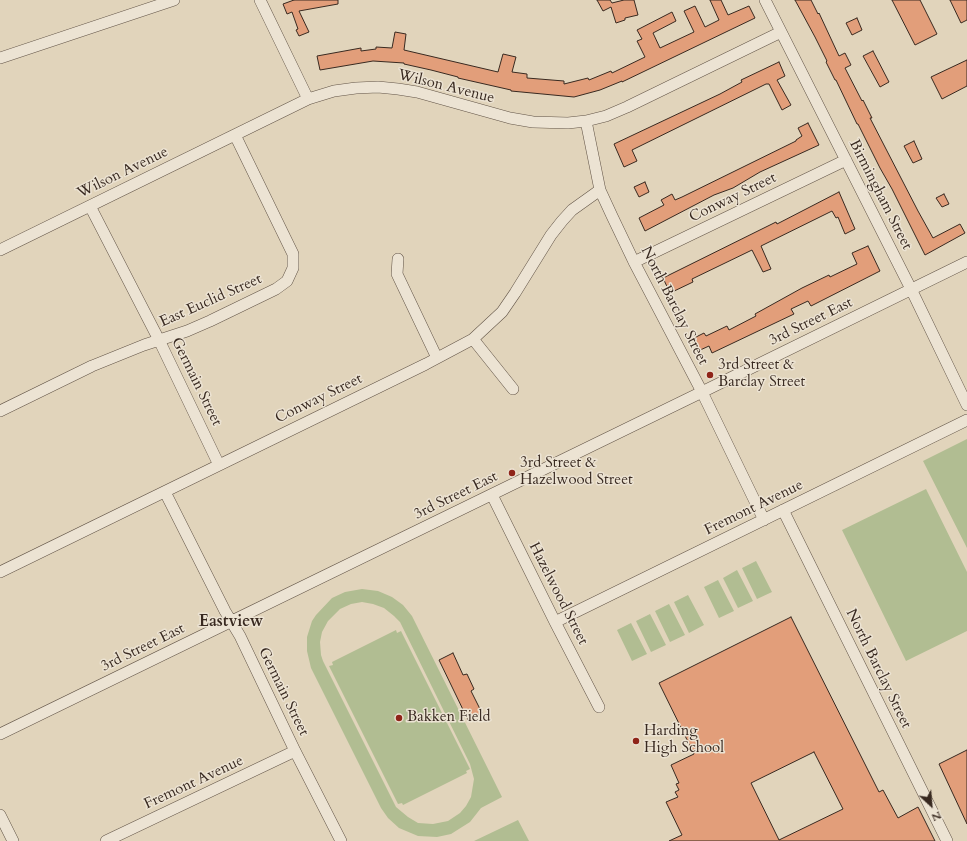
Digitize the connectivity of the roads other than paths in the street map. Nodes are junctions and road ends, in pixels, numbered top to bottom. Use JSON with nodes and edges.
{"nodes":[{"id":1,"x":174,"y":0,"type":"edge"},
{"id":2,"x":260,"y":0,"type":"edge"},
{"id":3,"x":765,"y":0,"type":"edge"},
{"id":4,"x":781,"y":32,"type":"junction"},
{"id":5,"x":0,"y":58,"type":"edge"},
{"id":6,"x":308,"y":99,"type":"junction"},
{"id":7,"x":586,"y":121,"type":"junction"},
{"id":8,"x":235,"y":135,"type":"junction"},
{"id":9,"x":846,"y":160,"type":"junction"},
{"id":10,"x":600,"y":190,"type":"junction"},
{"id":11,"x":90,"y":206,"type":"junction"},
{"id":12,"x":0,"y":250,"type":"edge"},
{"id":13,"x":398,"y":258,"type":"dead end"},
{"id":14,"x":634,"y":262,"type":"junction"},
{"id":15,"x":967,"y":262,"type":"edge"},
{"id":16,"x":911,"y":289,"type":"junction"},
{"id":17,"x":473,"y":339,"type":"junction"},
{"id":18,"x":159,"y":340,"type":"junction"},
{"id":19,"x":437,"y":358,"type":"junction"},
{"id":20,"x":513,"y":389,"type":"dead end"},
{"id":21,"x":702,"y":392,"type":"junction"},
{"id":22,"x":967,"y":404,"type":"edge"},
{"id":23,"x":0,"y":411,"type":"edge"},
{"id":24,"x":967,"y":420,"type":"edge"},
{"id":25,"x":219,"y":465,"type":"junction"},
{"id":26,"x":165,"y":492,"type":"junction"},
{"id":27,"x":492,"y":495,"type":"junction"},
{"id":28,"x":783,"y":510,"type":"junction"},
{"id":29,"x":764,"y":520,"type":"junction"},
{"id":30,"x":0,"y":572,"type":"edge"},
{"id":31,"x":231,"y":622,"type":"junction"},
{"id":32,"x":555,"y":622,"type":"junction"},
{"id":33,"x":599,"y":707,"type":"dead end"},
{"id":34,"x":0,"y":734,"type":"edge"},
{"id":35,"x":295,"y":751,"type":"junction"},
{"id":36,"x":0,"y":815,"type":"edge"},
{"id":37,"x":13,"y":841,"type":"edge"},
{"id":38,"x":106,"y":841,"type":"edge"},
{"id":39,"x":341,"y":841,"type":"edge"},
{"id":40,"x":947,"y":841,"type":"edge"}],
"edges":[{"from":1,"to":5,"type":"street"},
{"from":2,"to":6,"type":"street"},
{"from":3,"to":4,"type":"street","name":"Birmingham Street"},
{"from":4,"to":7,"type":"street","name":"Wilson Avenue"},
{"from":4,"to":9,"type":"street","name":"Birmingham Street"},
{"from":6,"to":7,"type":"street","name":"Wilson Avenue"},
{"from":6,"to":8,"type":"street","name":"Wilson Avenue"},
{"from":7,"to":10,"type":"street","name":"North Barclay Street"},
{"from":8,"to":11,"type":"street","name":"Wilson Avenue"},
{"from":8,"to":18,"type":"street","name":"East Euclid Street"},
{"from":9,"to":14,"type":"street","name":"Conway Street"},
{"from":9,"to":16,"type":"street","name":"Birmingham Street"},
{"from":10,"to":14,"type":"street","name":"North Barclay Street"},
{"from":10,"to":17,"type":"street","name":"Conway Street"},
{"from":11,"to":12,"type":"street","name":"Wilson Avenue"},
{"from":11,"to":18,"type":"street","name":"Germain Street"},
{"from":13,"to":19,"type":"street"},
{"from":14,"to":21,"type":"street","name":"North Barclay Street"},
{"from":15,"to":16,"type":"street","name":"3rd Street East"},
{"from":16,"to":21,"type":"street","name":"3rd Street East"},
{"from":16,"to":22,"type":"street","name":"Birmingham Street"},
{"from":17,"to":19,"type":"street","name":"Conway Street"},
{"from":17,"to":20,"type":"street"},
{"from":18,"to":23,"type":"street","name":"East Euclid Street"},
{"from":18,"to":25,"type":"street","name":"Germain Street"},
{"from":19,"to":25,"type":"street","name":"Conway Street"},
{"from":21,"to":27,"type":"street","name":"3rd Street East"},
{"from":21,"to":29,"type":"street","name":"North Barclay Street"},
{"from":24,"to":28,"type":"street","name":"Fremont Avenue"},
{"from":25,"to":26,"type":"street","name":"Conway Street"},
{"from":26,"to":30,"type":"street","name":"Conway Street"},
{"from":26,"to":31,"type":"street","name":"Germain Street"},
{"from":27,"to":31,"type":"street","name":"3rd Street East"},
{"from":27,"to":32,"type":"street","name":"Hazelwood Street"},
{"from":28,"to":29,"type":"street","name":"Fremont Avenue"},
{"from":28,"to":40,"type":"street","name":"North Barclay Street"},
{"from":29,"to":32,"type":"street","name":"Fremont Avenue"},
{"from":31,"to":34,"type":"street","name":"3rd Street East"},
{"from":31,"to":35,"type":"street","name":"Germain Street"},
{"from":32,"to":33,"type":"street","name":"Hazelwood Street"},
{"from":35,"to":38,"type":"street","name":"Fremont Avenue"},
{"from":35,"to":39,"type":"street","name":"Germain Street"},
{"from":36,"to":37,"type":"street"}]}
